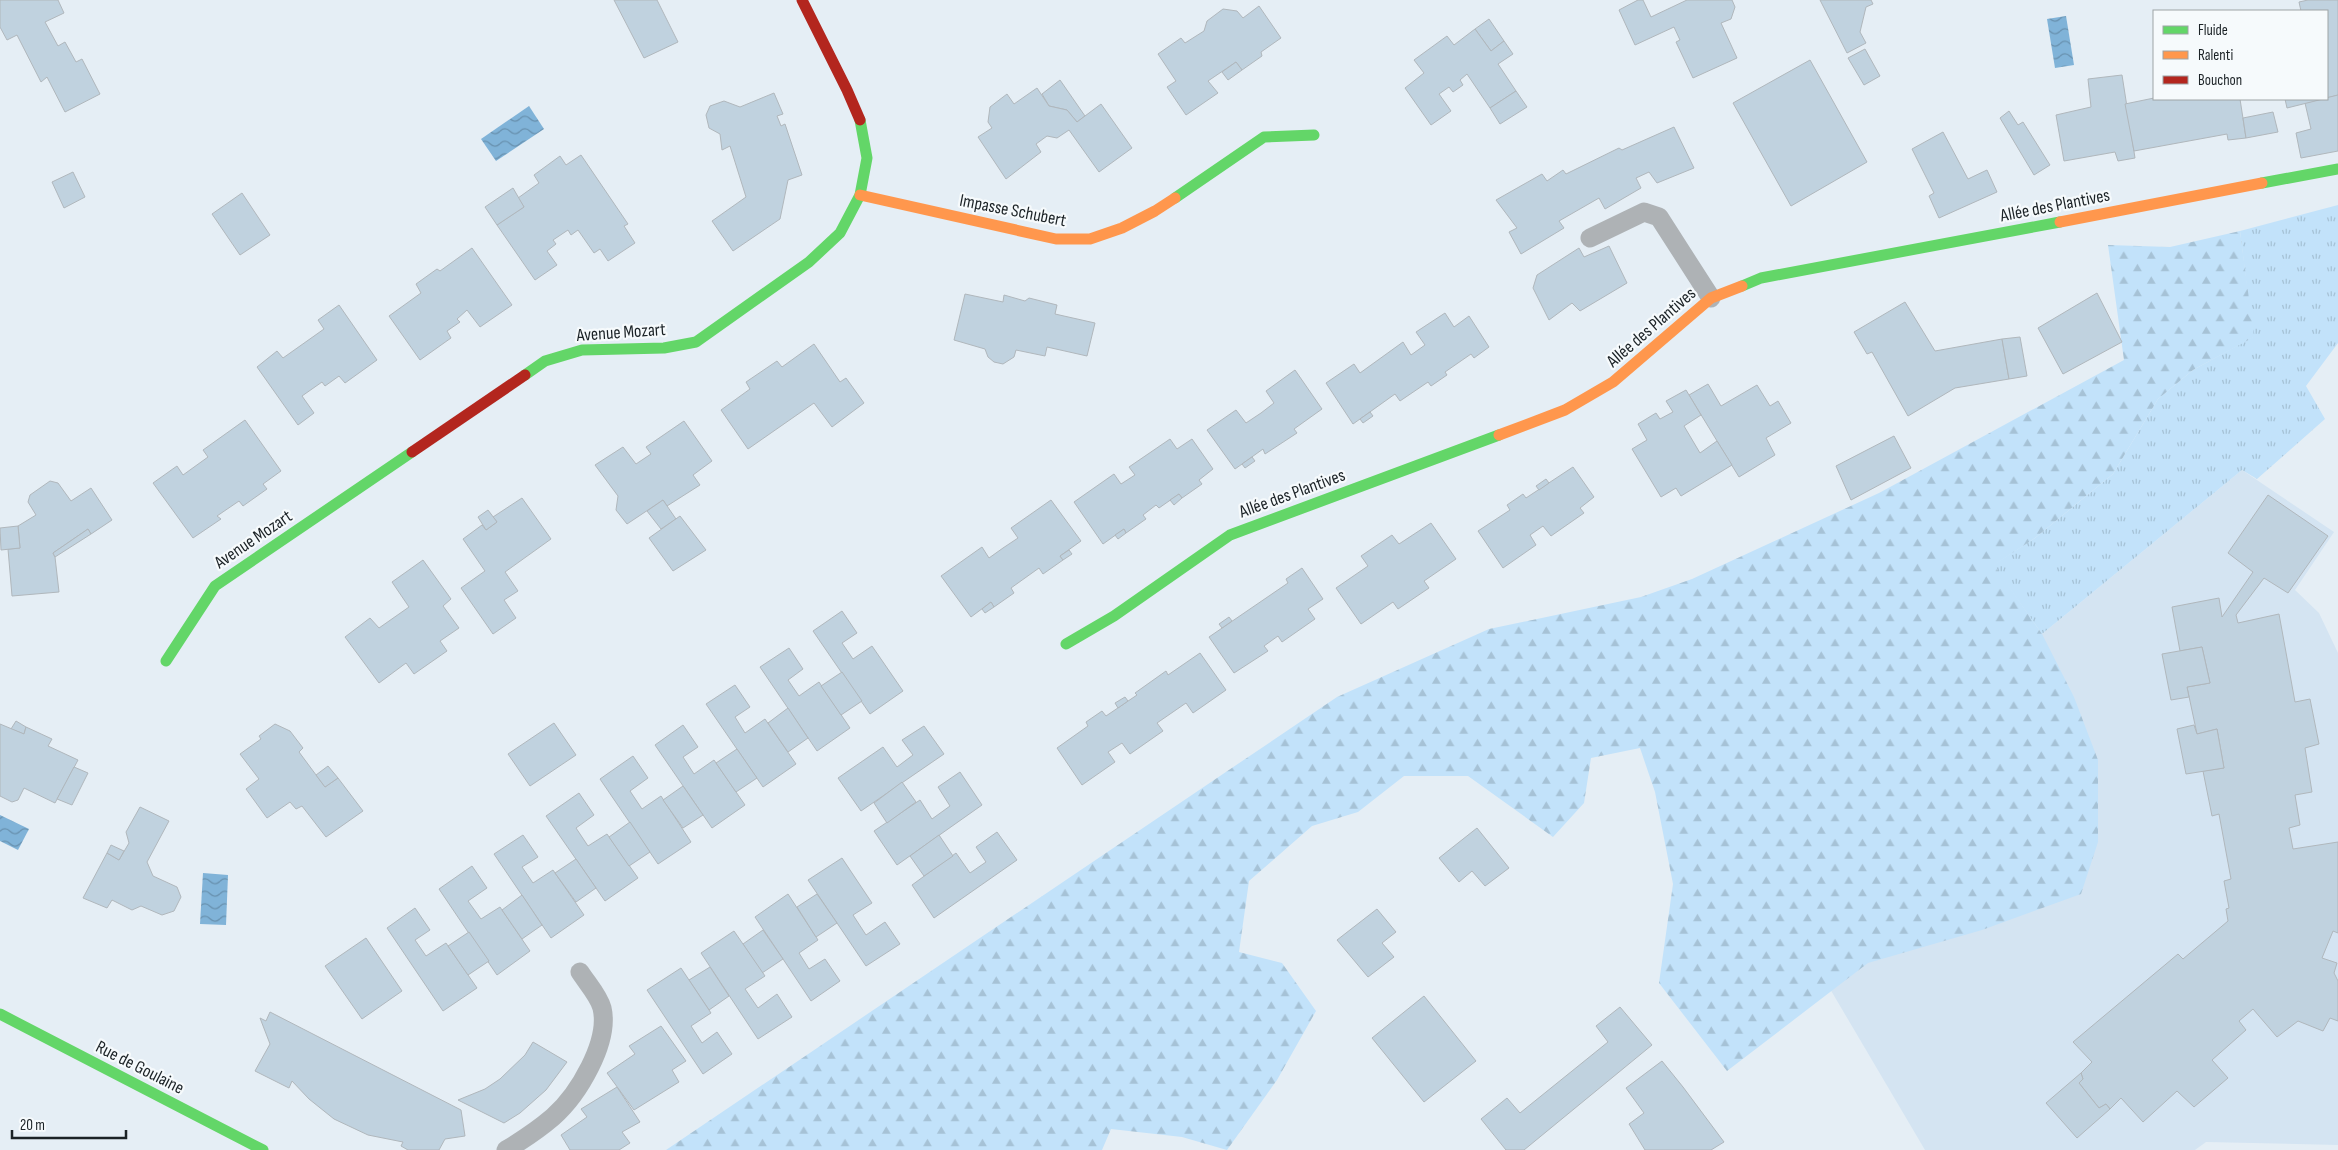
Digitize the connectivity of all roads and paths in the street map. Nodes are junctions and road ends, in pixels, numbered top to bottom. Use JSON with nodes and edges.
{"nodes":[{"id":1,"x":802,"y":0,"type":"edge"},
{"id":2,"x":1314,"y":136,"type":"dead end"},
{"id":3,"x":2338,"y":169,"type":"edge"},
{"id":4,"x":860,"y":195,"type":"junction"},
{"id":5,"x":1590,"y":238,"type":"dead end"},
{"id":6,"x":1711,"y":298,"type":"junction"},
{"id":7,"x":1066,"y":644,"type":"dead end"},
{"id":8,"x":166,"y":661,"type":"dead end"},
{"id":9,"x":580,"y":972,"type":"dead end"},
{"id":10,"x":0,"y":1014,"type":"edge"},
{"id":11,"x":263,"y":1150,"type":"edge"},
{"id":12,"x":506,"y":1150,"type":"edge"}],
"edges":[{"from":1,"to":4,"type":"street","name":"Avenue Mozart"},
{"from":2,"to":4,"type":"street","name":"Impasse Schubert"},
{"from":3,"to":6,"type":"street","name":"Allée des Plantives"},
{"from":4,"to":8,"type":"street","name":"Avenue Mozart"},
{"from":5,"to":6,"type":"lane"},
{"from":6,"to":7,"type":"street","name":"Allée des Plantives"},
{"from":9,"to":12,"type":"lane"},
{"from":10,"to":11,"type":"street","name":"Rue de Goulaine"}]}
